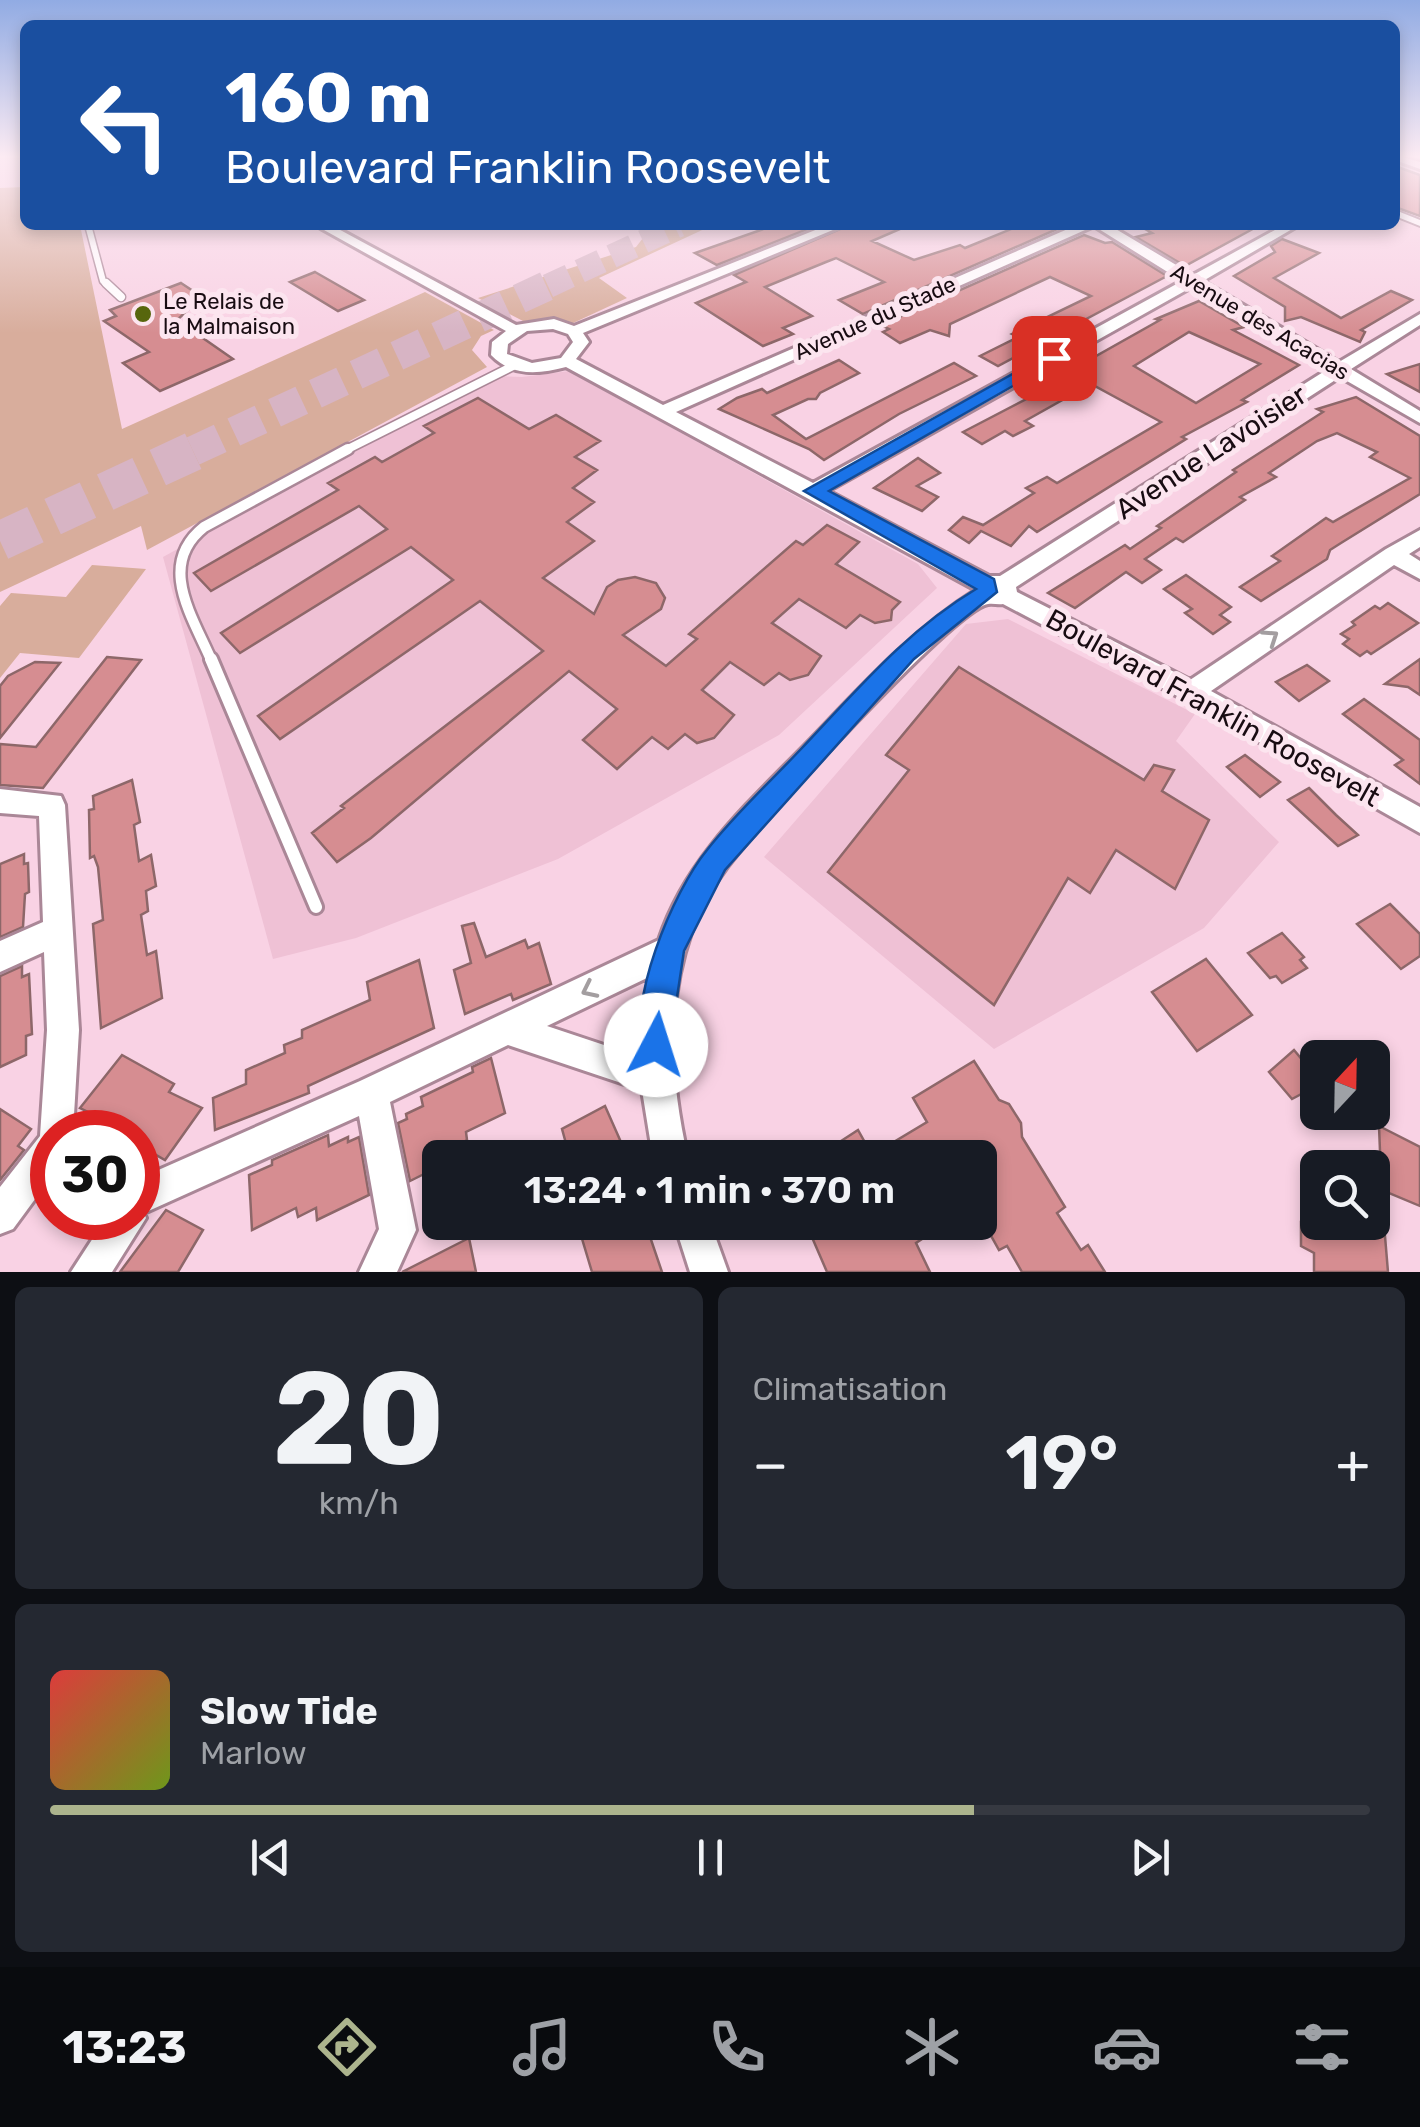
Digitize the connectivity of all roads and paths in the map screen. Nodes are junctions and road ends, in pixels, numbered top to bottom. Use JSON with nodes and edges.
{"nodes":[{"id":1,"x":89,"y":230,"type":"edge"},
{"id":2,"x":330,"y":230,"type":"edge"},
{"id":3,"x":826,"y":230,"type":"edge"},
{"id":4,"x":1077,"y":230,"type":"edge"},
{"id":5,"x":1108,"y":230,"type":"edge"},
{"id":6,"x":1283,"y":230,"type":"edge"},
{"id":7,"x":1192,"y":281,"type":"junction"},
{"id":8,"x":120,"y":297,"type":"dead end"},
{"id":9,"x":1420,"y":318,"type":"edge"},
{"id":10,"x":515,"y":330,"type":"junction"},
{"id":11,"x":574,"y":331,"type":"junction"},
{"id":12,"x":567,"y":361,"type":"junction"},
{"id":13,"x":515,"y":366,"type":"junction"},
{"id":14,"x":1338,"y":370,"type":"junction"},
{"id":15,"x":662,"y":411,"type":"junction"},
{"id":16,"x":1420,"y":418,"type":"edge"},
{"id":17,"x":814,"y":491,"type":"junction"},
{"id":18,"x":1420,"y":537,"type":"edge"},
{"id":19,"x":1393,"y":554,"type":"junction"},
{"id":20,"x":1420,"y":571,"type":"edge"},
{"id":21,"x":995,"y":589,"type":"junction"},
{"id":22,"x":1191,"y":692,"type":"junction"},
{"id":23,"x":0,"y":800,"type":"edge"},
{"id":24,"x":1420,"y":821,"type":"edge"},
{"id":25,"x":316,"y":907,"type":"dead end"},
{"id":26,"x":58,"y":930,"type":"junction"},
{"id":27,"x":669,"y":951,"type":"junction"},
{"id":28,"x":0,"y":957,"type":"edge"},
{"id":29,"x":508,"y":1029,"type":"junction"},
{"id":30,"x":655,"y":1078,"type":"junction"},
{"id":31,"x":372,"y":1093,"type":"junction"},
{"id":32,"x":58,"y":1110,"type":"edge"},
{"id":33,"x":667,"y":1140,"type":"edge"},
{"id":34,"x":30,"y":1177,"type":"edge"},
{"id":35,"x":160,"y":1191,"type":"edge"},
{"id":36,"x":0,"y":1216,"type":"edge"},
{"id":37,"x":111,"y":1240,"type":"edge"},
{"id":38,"x":698,"y":1240,"type":"edge"},
{"id":39,"x":90,"y":1272,"type":"edge"},
{"id":40,"x":378,"y":1272,"type":"edge"},
{"id":41,"x":709,"y":1272,"type":"edge"}],
"edges":[{"from":1,"to":8,"type":"lane"},
{"from":2,"to":10,"type":"street"},
{"from":3,"to":11,"type":"street"},
{"from":4,"to":15,"type":"street","name":"Avenue du Stade"},
{"from":5,"to":7,"type":"street","name":"Avenue des Acacias"},
{"from":6,"to":7,"type":"street"},
{"from":7,"to":14,"type":"street","name":"Avenue des Acacias"},
{"from":7,"to":17,"type":"street"},
{"from":9,"to":14,"type":"street","name":"Avenue Lavoisier"},
{"from":10,"to":11,"type":"street"},
{"from":10,"to":13,"type":"street"},
{"from":11,"to":12,"type":"street"},
{"from":12,"to":13,"type":"street"},
{"from":12,"to":15,"type":"street","name":"Boulevard Franklin Roosevelt"},
{"from":13,"to":25,"type":"lane"},
{"from":14,"to":16,"type":"street","name":"Avenue des Acacias"},
{"from":14,"to":21,"type":"street","name":"Avenue Lavoisier"},
{"from":15,"to":17,"type":"street","name":"Boulevard Franklin Roosevelt"},
{"from":17,"to":21,"type":"street","name":"Boulevard Franklin Roosevelt"},
{"from":18,"to":19,"type":"street"},
{"from":19,"to":20,"type":"street"},
{"from":22,"to":19,"type":"street","one_way":true},
{"from":21,"to":22,"type":"street","name":"Boulevard Franklin Roosevelt"},
{"from":21,"to":27,"type":"street","name":"Avenue Lavoisier"},
{"from":22,"to":24,"type":"street","name":"Boulevard Franklin Roosevelt"},
{"from":23,"to":26,"type":"street"},
{"from":26,"to":28,"type":"street"},
{"from":26,"to":32,"type":"street"},
{"from":27,"to":29,"type":"street","one_way":true},
{"from":27,"to":30,"type":"street","name":"Avenue Lavoisier"},
{"from":29,"to":30,"type":"street"},
{"from":29,"to":31,"type":"street"},
{"from":30,"to":33,"type":"street","name":"Avenue Lavoisier"},
{"from":31,"to":35,"type":"street"},
{"from":31,"to":40,"type":"street"},
{"from":34,"to":36,"type":"street"},
{"from":37,"to":39,"type":"street"},
{"from":38,"to":41,"type":"street"}]}
